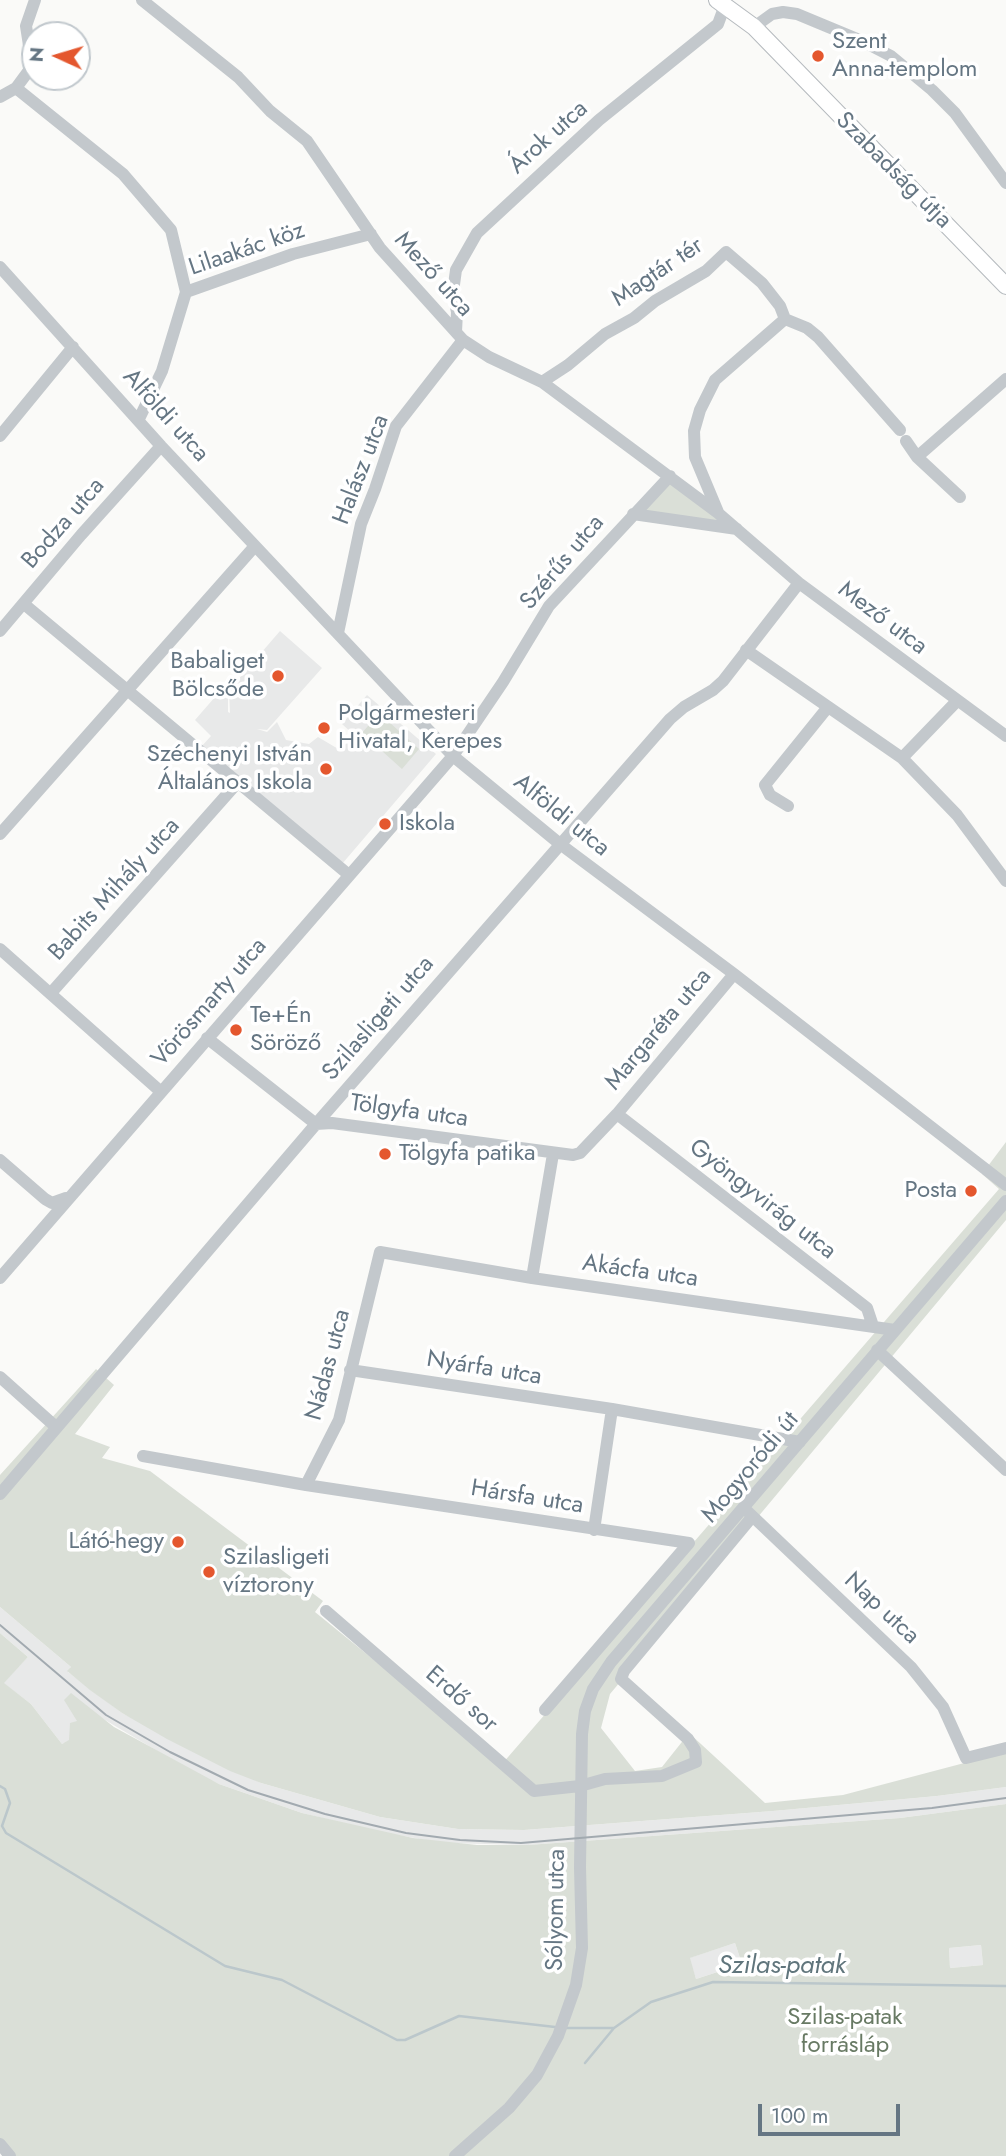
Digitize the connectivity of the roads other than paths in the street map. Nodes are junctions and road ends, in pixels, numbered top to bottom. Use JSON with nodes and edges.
{"nodes":[{"id":1,"x":34,"y":0,"type":"edge"},
{"id":2,"x":142,"y":0,"type":"edge"},
{"id":3,"x":721,"y":2,"type":"edge"},
{"id":4,"x":754,"y":27,"type":"junction"},
{"id":5,"x":16,"y":88,"type":"junction"},
{"id":6,"x":0,"y":97,"type":"edge"},
{"id":7,"x":1006,"y":183,"type":"edge"},
{"id":8,"x":371,"y":234,"type":"junction"},
{"id":9,"x":0,"y":267,"type":"edge"},
{"id":10,"x":1006,"y":286,"type":"edge"},
{"id":11,"x":186,"y":292,"type":"junction"},
{"id":12,"x":785,"y":319,"type":"junction"},
{"id":13,"x":459,"y":336,"type":"junction"},
{"id":14,"x":73,"y":347,"type":"junction"},
{"id":15,"x":1006,"y":379,"type":"edge"},
{"id":16,"x":542,"y":382,"type":"junction"},
{"id":17,"x":139,"y":419,"type":"junction"},
{"id":18,"x":0,"y":436,"type":"edge"},
{"id":19,"x":162,"y":446,"type":"junction"},
{"id":20,"x":917,"y":457,"type":"junction"},
{"id":21,"x":670,"y":476,"type":"junction"},
{"id":22,"x":960,"y":497,"type":"dead end"},
{"id":23,"x":718,"y":513,"type":"junction"},
{"id":24,"x":633,"y":514,"type":"junction"},
{"id":25,"x":738,"y":529,"type":"junction"},
{"id":26,"x":255,"y":546,"type":"junction"},
{"id":27,"x":799,"y":583,"type":"junction"},
{"id":28,"x":24,"y":604,"type":"junction"},
{"id":29,"x":0,"y":631,"type":"edge"},
{"id":30,"x":338,"y":633,"type":"junction"},
{"id":31,"x":746,"y":650,"type":"junction"},
{"id":32,"x":128,"y":690,"type":"junction"},
{"id":33,"x":957,"y":701,"type":"junction"},
{"id":34,"x":828,"y":707,"type":"junction"},
{"id":35,"x":1006,"y":736,"type":"edge"},
{"id":36,"x":453,"y":756,"type":"junction"},
{"id":37,"x":902,"y":758,"type":"junction"},
{"id":38,"x":238,"y":782,"type":"junction"},
{"id":39,"x":788,"y":806,"type":"dead end"},
{"id":40,"x":0,"y":834,"type":"edge"},
{"id":41,"x":560,"y":845,"type":"junction"},
{"id":42,"x":349,"y":875,"type":"junction"},
{"id":43,"x":1006,"y":881,"type":"edge"},
{"id":44,"x":0,"y":949,"type":"edge"},
{"id":45,"x":734,"y":974,"type":"junction"},
{"id":46,"x":51,"y":993,"type":"junction"},
{"id":47,"x":207,"y":1038,"type":"junction"},
{"id":48,"x":160,"y":1091,"type":"junction"},
{"id":49,"x":617,"y":1114,"type":"junction"},
{"id":50,"x":316,"y":1124,"type":"junction"},
{"id":51,"x":553,"y":1154,"type":"junction"},
{"id":52,"x":0,"y":1160,"type":"edge"},
{"id":53,"x":1006,"y":1185,"type":"edge"},
{"id":54,"x":69,"y":1196,"type":"junction"},
{"id":55,"x":1006,"y":1200,"type":"edge"},
{"id":56,"x":380,"y":1252,"type":"joint"},
{"id":57,"x":0,"y":1278,"type":"edge"},
{"id":58,"x":532,"y":1278,"type":"junction"},
{"id":59,"x":873,"y":1326,"type":"junction"},
{"id":60,"x":895,"y":1330,"type":"junction"},
{"id":61,"x":877,"y":1350,"type":"junction"},
{"id":62,"x":350,"y":1370,"type":"junction"},
{"id":63,"x":0,"y":1377,"type":"edge"},
{"id":64,"x":612,"y":1409,"type":"junction"},
{"id":65,"x":56,"y":1426,"type":"junction"},
{"id":66,"x":800,"y":1442,"type":"junction"},
{"id":67,"x":143,"y":1456,"type":"dead end"},
{"id":68,"x":1006,"y":1469,"type":"edge"},
{"id":69,"x":306,"y":1485,"type":"junction"},
{"id":70,"x":0,"y":1494,"type":"edge"},
{"id":71,"x":749,"y":1513,"type":"junction"},
{"id":72,"x":594,"y":1530,"type":"junction"},
{"id":73,"x":326,"y":1611,"type":"dead end"},
{"id":74,"x":545,"y":1710,"type":"dead end"},
{"id":75,"x":1006,"y":1748,"type":"edge"},
{"id":76,"x":580,"y":1786,"type":"junction"},
{"id":77,"x":580,"y":1832,"type":"joint"},
{"id":78,"x":0,"y":2144,"type":"edge"},
{"id":79,"x":10,"y":2156,"type":"edge"},
{"id":80,"x":455,"y":2156,"type":"edge"}],
"edges":[{"from":1,"to":5,"type":"street"},
{"from":2,"to":8,"type":"street","name":"Mező utca"},
{"from":3,"to":4,"type":"main road","name":"Szabadság útja"},
{"from":3,"to":13,"type":"street","name":"Árok utca"},
{"from":4,"to":7,"type":"street"},
{"from":4,"to":10,"type":"main road","name":"Szabadság útja"},
{"from":5,"to":6,"type":"street"},
{"from":5,"to":11,"type":"street"},
{"from":8,"to":11,"type":"street","name":"Lilaakác köz"},
{"from":8,"to":13,"type":"street","name":"Mező utca"},
{"from":9,"to":14,"type":"street","name":"Alföldi utca"},
{"from":11,"to":17,"type":"street","name":"Lilaakác köz"},
{"from":12,"to":16,"type":"street","name":"Magtár tér"},
{"from":12,"to":20,"type":"street"},
{"from":12,"to":23,"type":"street"},
{"from":13,"to":16,"type":"street","name":"Mező utca"},
{"from":13,"to":30,"type":"street","name":"Halász utca"},
{"from":14,"to":17,"type":"street","name":"Alföldi utca"},
{"from":14,"to":18,"type":"street"},
{"from":15,"to":20,"type":"street"},
{"from":16,"to":21,"type":"street","name":"Mező utca"},
{"from":17,"to":19,"type":"street","name":"Alföldi utca"},
{"from":19,"to":26,"type":"street","name":"Alföldi utca"},
{"from":19,"to":28,"type":"street","name":"Bodza utca"},
{"from":20,"to":22,"type":"street"},
{"from":21,"to":23,"type":"street","name":"Mező utca"},
{"from":21,"to":24,"type":"street","name":"Szérűs utca"},
{"from":23,"to":25,"type":"street","name":"Mező utca"},
{"from":24,"to":25,"type":"street"},
{"from":24,"to":36,"type":"street","name":"Szérűs utca"},
{"from":25,"to":27,"type":"street","name":"Mező utca"},
{"from":26,"to":30,"type":"street","name":"Alföldi utca"},
{"from":26,"to":32,"type":"street"},
{"from":27,"to":31,"type":"street","name":"Szilasligeti utca"},
{"from":27,"to":33,"type":"street","name":"Mező utca"},
{"from":28,"to":29,"type":"street","name":"Bodza utca"},
{"from":28,"to":32,"type":"street"},
{"from":30,"to":36,"type":"street","name":"Alföldi utca"},
{"from":31,"to":34,"type":"street"},
{"from":31,"to":41,"type":"street","name":"Szilasligeti utca"},
{"from":32,"to":38,"type":"street"},
{"from":32,"to":40,"type":"street"},
{"from":33,"to":35,"type":"street","name":"Mező utca"},
{"from":33,"to":37,"type":"street"},
{"from":34,"to":37,"type":"street"},
{"from":34,"to":39,"type":"street"},
{"from":36,"to":41,"type":"street","name":"Alföldi utca"},
{"from":36,"to":42,"type":"street","name":"Vörösmarty utca"},
{"from":37,"to":43,"type":"street"},
{"from":38,"to":42,"type":"street"},
{"from":38,"to":46,"type":"street","name":"Babits Mihály utca"},
{"from":41,"to":45,"type":"street","name":"Alföldi utca"},
{"from":41,"to":50,"type":"street","name":"Szilasligeti utca"},
{"from":42,"to":47,"type":"street","name":"Vörösmarty utca"},
{"from":44,"to":46,"type":"street"},
{"from":45,"to":49,"type":"street","name":"Margaréta utca"},
{"from":45,"to":53,"type":"street","name":"Alföldi utca"},
{"from":46,"to":48,"type":"street"},
{"from":47,"to":48,"type":"street","name":"Vörösmarty utca"},
{"from":47,"to":50,"type":"street","name":"Tölgyfa utca"},
{"from":48,"to":54,"type":"street","name":"Vörösmarty utca"},
{"from":49,"to":51,"type":"street","name":"Tölgyfa utca"},
{"from":49,"to":59,"type":"street","name":"Gyöngyvirág utca"},
{"from":50,"to":51,"type":"street","name":"Tölgyfa utca"},
{"from":50,"to":65,"type":"street","name":"Szilasligeti utca"},
{"from":51,"to":58,"type":"street"},
{"from":52,"to":54,"type":"street"},
{"from":54,"to":57,"type":"street","name":"Vörösmarty utca"},
{"from":55,"to":60,"type":"street","name":"Mogyoródi út"},
{"from":56,"to":58,"type":"street","name":"Akácfa utca"},
{"from":56,"to":62,"type":"street","name":"Nádas utca"},
{"from":58,"to":59,"type":"street","name":"Akácfa utca"},
{"from":59,"to":60,"type":"street","name":"Akácfa utca"},
{"from":60,"to":61,"type":"street","name":"Mogyoródi út"},
{"from":61,"to":66,"type":"street","name":"Mogyoródi út"},
{"from":61,"to":68,"type":"street"},
{"from":62,"to":64,"type":"street","name":"Nyárfa utca"},
{"from":62,"to":69,"type":"street","name":"Nádas utca"},
{"from":63,"to":65,"type":"street"},
{"from":64,"to":66,"type":"street","name":"Nyárfa utca"},
{"from":64,"to":72,"type":"street"},
{"from":65,"to":70,"type":"street","name":"Szilasligeti utca"},
{"from":66,"to":71,"type":"street","name":"Mogyoródi út"},
{"from":67,"to":69,"type":"street","name":"Hársfa utca"},
{"from":69,"to":72,"type":"street","name":"Hársfa utca"},
{"from":71,"to":75,"type":"street","name":"Nap utca"},
{"from":71,"to":76,"type":"street","name":"Mogyoródi út"},
{"from":71,"to":76,"type":"street","name":"Mogyoródi út"},
{"from":72,"to":74,"type":"street","name":"Hársfa utca"},
{"from":73,"to":76,"type":"street","name":"Erdő sor"},
{"from":76,"to":77,"type":"street","name":"Mogyoródi út"},
{"from":77,"to":80,"type":"street","name":"Sólyom utca"},
{"from":78,"to":79,"type":"street"}]}
